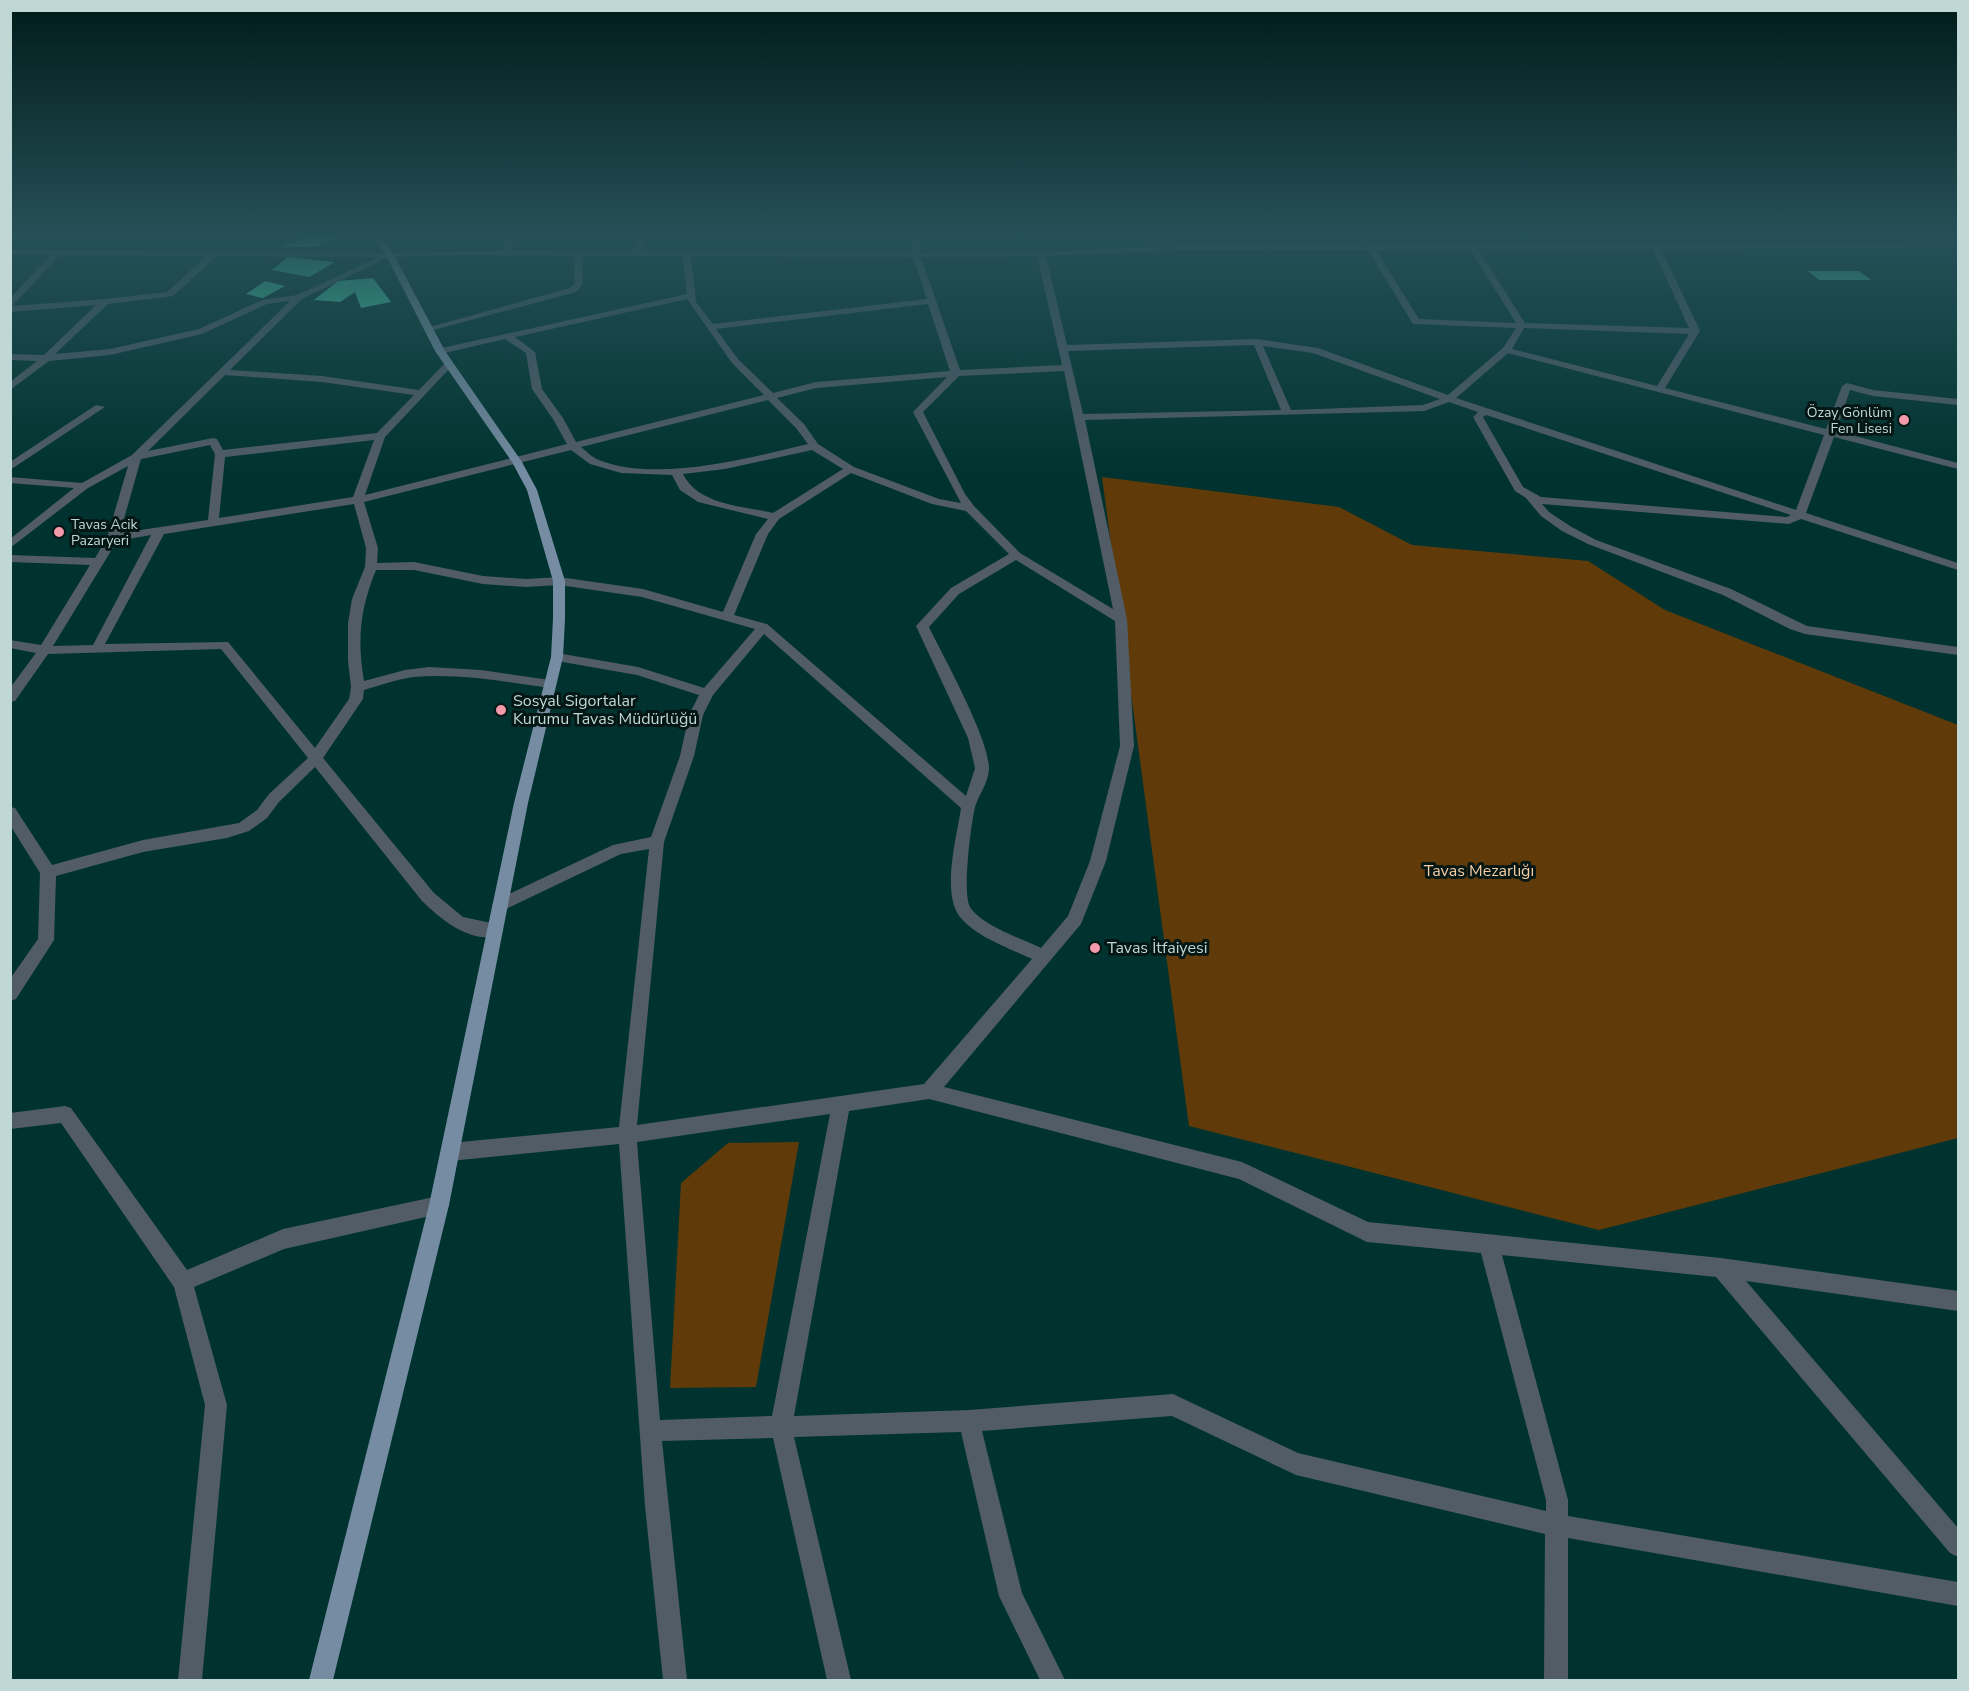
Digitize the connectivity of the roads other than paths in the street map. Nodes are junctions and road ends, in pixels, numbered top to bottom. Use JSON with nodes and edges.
{"nodes":[{"id":1,"x":90,"y":316,"type":"edge"},
{"id":2,"x":236,"y":316,"type":"edge"},
{"id":3,"x":280,"y":316,"type":"edge"},
{"id":4,"x":422,"y":316,"type":"edge"},
{"id":5,"x":480,"y":316,"type":"edge"},
{"id":6,"x":603,"y":316,"type":"edge"},
{"id":7,"x":702,"y":316,"type":"edge"},
{"id":8,"x":801,"y":316,"type":"edge"},
{"id":9,"x":937,"y":316,"type":"edge"},
{"id":10,"x":1055,"y":316,"type":"edge"},
{"id":11,"x":1412,"y":316,"type":"edge"},
{"id":12,"x":1516,"y":316,"type":"edge"},
{"id":13,"x":1688,"y":316,"type":"edge"},
{"id":14,"x":1522,"y":325,"type":"junction"},
{"id":15,"x":710,"y":327,"type":"junction"},
{"id":16,"x":429,"y":330,"type":"junction"},
{"id":17,"x":1695,"y":331,"type":"junction"},
{"id":18,"x":508,"y":337,"type":"junction"},
{"id":19,"x":1257,"y":342,"type":"junction"},
{"id":20,"x":1062,"y":348,"type":"junction"},
{"id":21,"x":1506,"y":350,"type":"junction"},
{"id":22,"x":10,"y":357,"type":"edge"},
{"id":23,"x":46,"y":358,"type":"junction"},
{"id":24,"x":445,"y":358,"type":"junction"},
{"id":25,"x":1066,"y":368,"type":"junction"},
{"id":26,"x":223,"y":372,"type":"junction"},
{"id":27,"x":956,"y":373,"type":"junction"},
{"id":28,"x":10,"y":387,"type":"edge"},
{"id":29,"x":1660,"y":389,"type":"junction"},
{"id":30,"x":421,"y":393,"type":"junction"},
{"id":31,"x":770,"y":397,"type":"junction"},
{"id":32,"x":1449,"y":399,"type":"junction"},
{"id":33,"x":1959,"y":402,"type":"edge"},
{"id":34,"x":100,"y":407,"type":"dead end"},
{"id":35,"x":1484,"y":411,"type":"junction"},
{"id":36,"x":1287,"y":413,"type":"junction"},
{"id":37,"x":1078,"y":417,"type":"junction"},
{"id":38,"x":1830,"y":432,"type":"junction"},
{"id":39,"x":380,"y":436,"type":"junction"},
{"id":40,"x":814,"y":446,"type":"junction"},
{"id":41,"x":574,"y":447,"type":"junction"},
{"id":42,"x":220,"y":454,"type":"junction"},
{"id":43,"x":136,"y":457,"type":"junction"},
{"id":44,"x":517,"y":462,"type":"junction"},
{"id":45,"x":1959,"y":466,"type":"edge"},
{"id":46,"x":10,"y":467,"type":"edge"},
{"id":47,"x":850,"y":469,"type":"junction"},
{"id":48,"x":676,"y":471,"type":"junction"},
{"id":49,"x":10,"y":480,"type":"edge"},
{"id":50,"x":84,"y":486,"type":"junction"},
{"id":51,"x":1531,"y":497,"type":"junction"},
{"id":52,"x":358,"y":500,"type":"junction"},
{"id":53,"x":970,"y":508,"type":"junction"},
{"id":54,"x":1800,"y":515,"type":"junction"},
{"id":55,"x":775,"y":517,"type":"junction"},
{"id":56,"x":213,"y":522,"type":"junction"},
{"id":57,"x":159,"y":532,"type":"junction"},
{"id":58,"x":113,"y":538,"type":"junction"},
{"id":59,"x":10,"y":545,"type":"edge"},
{"id":60,"x":1016,"y":555,"type":"junction"},
{"id":61,"x":10,"y":558,"type":"edge"},
{"id":62,"x":99,"y":562,"type":"junction"},
{"id":63,"x":371,"y":567,"type":"junction"},
{"id":64,"x":1959,"y":567,"type":"edge"},
{"id":65,"x":559,"y":581,"type":"junction"},
{"id":66,"x":727,"y":617,"type":"junction"},
{"id":67,"x":1121,"y":619,"type":"junction"},
{"id":68,"x":763,"y":627,"type":"junction"},
{"id":69,"x":10,"y":644,"type":"edge"},
{"id":70,"x":97,"y":648,"type":"junction"},
{"id":71,"x":44,"y":650,"type":"junction"},
{"id":72,"x":1959,"y":651,"type":"edge"},
{"id":73,"x":557,"y":657,"type":"junction"},
{"id":74,"x":550,"y":684,"type":"junction"},
{"id":75,"x":358,"y":687,"type":"junction"},
{"id":76,"x":707,"y":693,"type":"junction"},
{"id":77,"x":10,"y":698,"type":"edge"},
{"id":78,"x":316,"y":758,"type":"junction"},
{"id":79,"x":968,"y":806,"type":"junction"},
{"id":80,"x":10,"y":812,"type":"edge"},
{"id":81,"x":657,"y":842,"type":"junction"},
{"id":82,"x":48,"y":872,"type":"junction"},
{"id":83,"x":500,"y":905,"type":"junction"},
{"id":84,"x":495,"y":930,"type":"junction"},
{"id":85,"x":1044,"y":957,"type":"junction"},
{"id":86,"x":10,"y":994,"type":"edge"},
{"id":87,"x":929,"y":1091,"type":"junction"},
{"id":88,"x":841,"y":1104,"type":"junction"},
{"id":89,"x":10,"y":1121,"type":"edge"},
{"id":90,"x":627,"y":1135,"type":"junction"},
{"id":91,"x":450,"y":1152,"type":"junction"},
{"id":92,"x":439,"y":1205,"type":"junction"},
{"id":93,"x":1489,"y":1245,"type":"junction"},
{"id":94,"x":1720,"y":1268,"type":"junction"},
{"id":95,"x":183,"y":1282,"type":"junction"},
{"id":96,"x":1959,"y":1301,"type":"edge"},
{"id":97,"x":969,"y":1421,"type":"junction"},
{"id":98,"x":781,"y":1427,"type":"junction"},
{"id":99,"x":651,"y":1431,"type":"junction"},
{"id":100,"x":1557,"y":1525,"type":"junction"},
{"id":101,"x":1959,"y":1545,"type":"edge"},
{"id":102,"x":1959,"y":1594,"type":"edge"},
{"id":103,"x":190,"y":1680,"type":"edge"},
{"id":104,"x":321,"y":1680,"type":"edge"},
{"id":105,"x":675,"y":1680,"type":"edge"},
{"id":106,"x":839,"y":1680,"type":"edge"},
{"id":107,"x":1053,"y":1680,"type":"edge"},
{"id":108,"x":1556,"y":1680,"type":"edge"}],
"edges":[{"from":1,"to":23,"type":"street"},
{"from":2,"to":23,"type":"street"},
{"from":3,"to":26,"type":"street"},
{"from":4,"to":16,"type":"main road"},
{"from":5,"to":16,"type":"street"},
{"from":6,"to":18,"type":"street"},
{"from":7,"to":15,"type":"street"},
{"from":8,"to":15,"type":"street"},
{"from":9,"to":27,"type":"street"},
{"from":10,"to":20,"type":"street"},
{"from":11,"to":14,"type":"street"},
{"from":12,"to":14,"type":"street"},
{"from":13,"to":17,"type":"street"},
{"from":14,"to":17,"type":"street"},
{"from":14,"to":21,"type":"street"},
{"from":15,"to":31,"type":"street"},
{"from":16,"to":24,"type":"main road"},
{"from":17,"to":29,"type":"street"},
{"from":18,"to":24,"type":"street"},
{"from":18,"to":41,"type":"street"},
{"from":19,"to":20,"type":"street"},
{"from":19,"to":32,"type":"street"},
{"from":19,"to":36,"type":"street"},
{"from":20,"to":25,"type":"street"},
{"from":21,"to":29,"type":"street"},
{"from":21,"to":32,"type":"street"},
{"from":22,"to":23,"type":"street"},
{"from":23,"to":28,"type":"street"},
{"from":24,"to":30,"type":"street"},
{"from":24,"to":44,"type":"main road"},
{"from":25,"to":27,"type":"street"},
{"from":25,"to":37,"type":"street"},
{"from":26,"to":30,"type":"street"},
{"from":26,"to":43,"type":"street"},
{"from":27,"to":31,"type":"street"},
{"from":27,"to":53,"type":"street"},
{"from":29,"to":38,"type":"street"},
{"from":30,"to":39,"type":"street"},
{"from":31,"to":40,"type":"street"},
{"from":31,"to":41,"type":"street"},
{"from":32,"to":35,"type":"street"},
{"from":32,"to":36,"type":"street"},
{"from":33,"to":38,"type":"street"},
{"from":34,"to":46,"type":"street"},
{"from":35,"to":51,"type":"street"},
{"from":35,"to":54,"type":"street"},
{"from":36,"to":37,"type":"street"},
{"from":37,"to":67,"type":"street"},
{"from":38,"to":45,"type":"street"},
{"from":38,"to":54,"type":"street"},
{"from":39,"to":42,"type":"street"},
{"from":39,"to":52,"type":"street"},
{"from":40,"to":47,"type":"street"},
{"from":40,"to":48,"type":"street"},
{"from":41,"to":44,"type":"street"},
{"from":41,"to":48,"type":"street"},
{"from":42,"to":43,"type":"street"},
{"from":42,"to":56,"type":"street"},
{"from":43,"to":50,"type":"street"},
{"from":43,"to":58,"type":"street"},
{"from":44,"to":52,"type":"street"},
{"from":44,"to":65,"type":"main road"},
{"from":47,"to":53,"type":"street"},
{"from":47,"to":55,"type":"street"},
{"from":48,"to":55,"type":"street"},
{"from":49,"to":50,"type":"street"},
{"from":50,"to":59,"type":"street"},
{"from":51,"to":54,"type":"street"},
{"from":51,"to":72,"type":"street"},
{"from":52,"to":56,"type":"street"},
{"from":52,"to":63,"type":"street"},
{"from":53,"to":60,"type":"street"},
{"from":54,"to":64,"type":"street"},
{"from":55,"to":66,"type":"street"},
{"from":56,"to":57,"type":"street"},
{"from":57,"to":58,"type":"street"},
{"from":57,"to":70,"type":"street"},
{"from":58,"to":62,"type":"street"},
{"from":60,"to":67,"type":"street"},
{"from":60,"to":79,"type":"street"},
{"from":61,"to":62,"type":"street"},
{"from":62,"to":71,"type":"street"},
{"from":63,"to":65,"type":"street"},
{"from":63,"to":75,"type":"street"},
{"from":65,"to":66,"type":"street"},
{"from":65,"to":73,"type":"main road"},
{"from":66,"to":68,"type":"street"},
{"from":67,"to":85,"type":"street"},
{"from":68,"to":76,"type":"street"},
{"from":68,"to":79,"type":"street"},
{"from":69,"to":71,"type":"street"},
{"from":70,"to":71,"type":"street"},
{"from":70,"to":78,"type":"street"},
{"from":71,"to":77,"type":"street"},
{"from":73,"to":74,"type":"main road"},
{"from":73,"to":76,"type":"street"},
{"from":74,"to":75,"type":"street"},
{"from":74,"to":83,"type":"main road"},
{"from":75,"to":78,"type":"street"},
{"from":76,"to":81,"type":"street"},
{"from":78,"to":82,"type":"street"},
{"from":78,"to":84,"type":"street"},
{"from":79,"to":85,"type":"street"},
{"from":80,"to":82,"type":"street"},
{"from":81,"to":83,"type":"street"},
{"from":81,"to":90,"type":"street"},
{"from":82,"to":86,"type":"street"},
{"from":83,"to":84,"type":"main road"},
{"from":84,"to":91,"type":"main road"},
{"from":85,"to":87,"type":"street"},
{"from":87,"to":88,"type":"street"},
{"from":87,"to":93,"type":"street"},
{"from":88,"to":90,"type":"street"},
{"from":88,"to":98,"type":"street"},
{"from":89,"to":95,"type":"street"},
{"from":90,"to":91,"type":"street"},
{"from":90,"to":99,"type":"street"},
{"from":91,"to":92,"type":"main road"},
{"from":92,"to":95,"type":"street"},
{"from":92,"to":104,"type":"main road"},
{"from":93,"to":94,"type":"street"},
{"from":93,"to":100,"type":"street"},
{"from":94,"to":96,"type":"street"},
{"from":94,"to":101,"type":"street"},
{"from":95,"to":103,"type":"street"},
{"from":97,"to":98,"type":"street"},
{"from":97,"to":100,"type":"street"},
{"from":97,"to":107,"type":"street"},
{"from":98,"to":99,"type":"street"},
{"from":98,"to":106,"type":"street"},
{"from":99,"to":105,"type":"street"},
{"from":100,"to":102,"type":"street"},
{"from":100,"to":108,"type":"street"}]}
